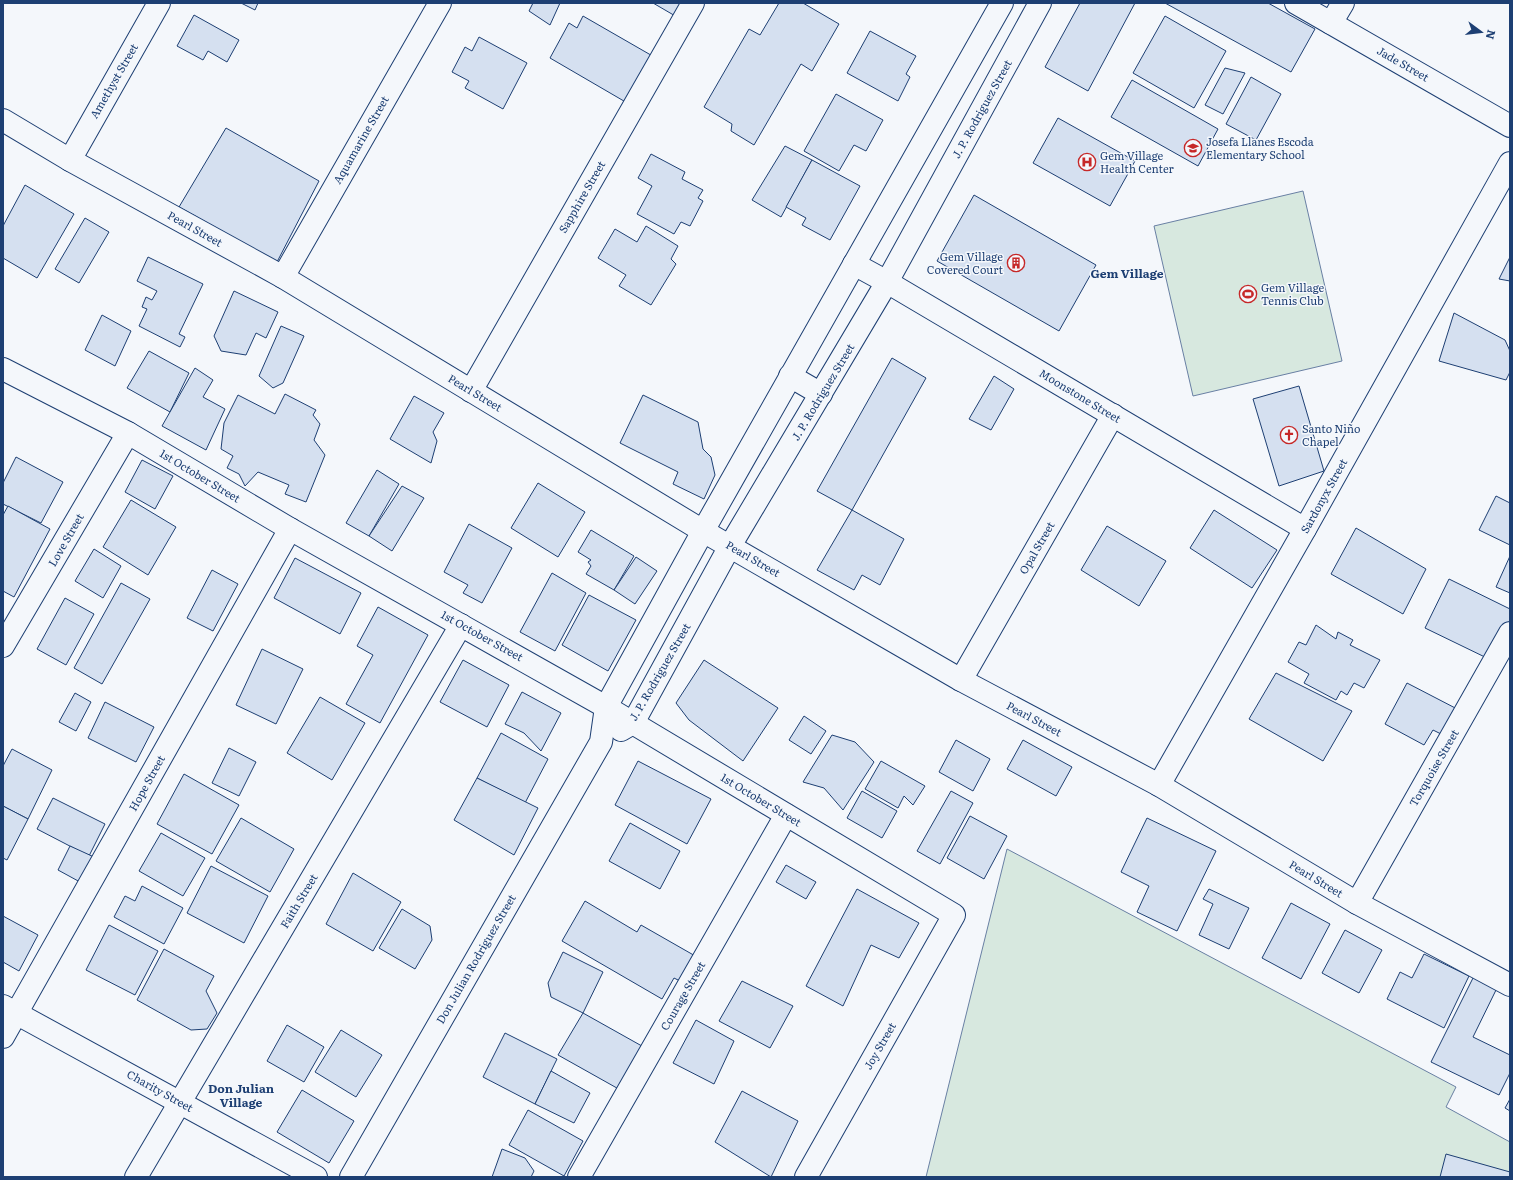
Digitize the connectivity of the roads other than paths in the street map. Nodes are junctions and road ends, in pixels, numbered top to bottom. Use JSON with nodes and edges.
{"nodes":[{"id":1,"x":159,"y":3,"type":"edge"},
{"id":2,"x":440,"y":3,"type":"edge"},
{"id":3,"x":693,"y":3,"type":"edge"},
{"id":4,"x":1002,"y":3,"type":"edge"},
{"id":5,"x":1040,"y":3,"type":"edge"},
{"id":6,"x":1296,"y":3,"type":"edge"},
{"id":7,"x":1343,"y":3,"type":"edge"},
{"id":8,"x":1331,"y":24,"type":"junction"},
{"id":9,"x":957,"y":82,"type":"junction"},
{"id":10,"x":987,"y":100,"type":"junction"},
{"id":11,"x":3,"y":120,"type":"edge"},
{"id":12,"x":1510,"y":126,"type":"edge"},
{"id":13,"x":70,"y":160,"type":"junction"},
{"id":14,"x":1510,"y":163,"type":"edge"},
{"id":15,"x":854,"y":264,"type":"junction"},
{"id":16,"x":283,"y":277,"type":"junction"},
{"id":17,"x":888,"y":282,"type":"junction"},
{"id":18,"x":3,"y":369,"type":"edge"},
{"id":19,"x":790,"y":376,"type":"junction"},
{"id":20,"x":472,"y":391,"type":"junction"},
{"id":21,"x":821,"y":394,"type":"junction"},
{"id":22,"x":1113,"y":416,"type":"junction"},
{"id":23,"x":128,"y":433,"type":"junction"},
{"id":24,"x":290,"y":529,"type":"junction"},
{"id":25,"x":1306,"y":529,"type":"junction"},
{"id":26,"x":702,"y":531,"type":"junction"},
{"id":27,"x":730,"y":546,"type":"junction"},
{"id":28,"x":462,"y":625,"type":"junction"},
{"id":29,"x":1510,"y":634,"type":"edge"},
{"id":30,"x":3,"y":646,"type":"edge"},
{"id":31,"x":961,"y":680,"type":"junction"},
{"id":32,"x":606,"y":707,"type":"junction"},
{"id":33,"x":633,"y":723,"type":"junction"},
{"id":34,"x":601,"y":742,"type":"junction"},
{"id":35,"x":1159,"y":785,"type":"junction"},
{"id":36,"x":786,"y":815,"type":"junction"},
{"id":37,"x":1358,"y":903,"type":"junction"},
{"id":38,"x":954,"y":915,"type":"joint"},
{"id":39,"x":1510,"y":985,"type":"edge"},
{"id":40,"x":10,"y":1010,"type":"edge"},
{"id":41,"x":3,"y":1037,"type":"edge"},
{"id":42,"x":180,"y":1102,"type":"junction"},
{"id":43,"x":136,"y":1177,"type":"edge"},
{"id":44,"x":316,"y":1177,"type":"edge"},
{"id":45,"x":351,"y":1177,"type":"edge"},
{"id":46,"x":579,"y":1177,"type":"edge"},
{"id":47,"x":806,"y":1177,"type":"edge"}],
"edges":[{"from":1,"to":13,"type":"street","name":"Amethyst Street"},
{"from":2,"to":16,"type":"street","name":"Aquamarine Street"},
{"from":3,"to":20,"type":"street","name":"Sapphire Street"},
{"from":4,"to":9,"type":"street"},
{"from":5,"to":10,"type":"street","name":"J. P. Rodriguez Street"},
{"from":6,"to":8,"type":"street","name":"Jade Street"},
{"from":7,"to":8,"type":"street"},
{"from":8,"to":12,"type":"street","name":"Jade Street"},
{"from":9,"to":10,"type":"street"},
{"from":9,"to":15,"type":"street"},
{"from":10,"to":17,"type":"street","name":"J. P. Rodriguez Street"},
{"from":11,"to":13,"type":"street","name":"Pearl Street"},
{"from":13,"to":16,"type":"street","name":"Pearl Street"},
{"from":14,"to":25,"type":"street","name":"Sardonyx Street"},
{"from":15,"to":17,"type":"street","name":"Moonstone Street"},
{"from":15,"to":19,"type":"street"},
{"from":16,"to":20,"type":"street","name":"Pearl Street"},
{"from":17,"to":21,"type":"street","name":"J. P. Rodriguez Street"},
{"from":17,"to":22,"type":"street","name":"Moonstone Street"},
{"from":18,"to":23,"type":"street","name":"1st October Street"},
{"from":19,"to":21,"type":"street"},
{"from":19,"to":26,"type":"street"},
{"from":20,"to":26,"type":"street","name":"Pearl Street"},
{"from":21,"to":27,"type":"street","name":"J. P. Rodriguez Street"},
{"from":22,"to":25,"type":"street","name":"Moonstone Street"},
{"from":22,"to":31,"type":"street","name":"Opal Street"},
{"from":23,"to":24,"type":"street","name":"1st October Street"},
{"from":23,"to":30,"type":"street","name":"Love Street"},
{"from":24,"to":28,"type":"street","name":"1st October Street"},
{"from":24,"to":40,"type":"street","name":"Hope Street"},
{"from":25,"to":35,"type":"street","name":"Sardonyx Street"},
{"from":26,"to":27,"type":"street","name":"Pearl Street"},
{"from":26,"to":32,"type":"street"},
{"from":27,"to":31,"type":"street","name":"Pearl Street"},
{"from":27,"to":33,"type":"street","name":"J. P. Rodriguez Street"},
{"from":28,"to":32,"type":"street","name":"1st October Street"},
{"from":28,"to":42,"type":"street","name":"Faith Street"},
{"from":29,"to":37,"type":"street","name":"Torquoise Street"},
{"from":31,"to":35,"type":"street","name":"Pearl Street"},
{"from":32,"to":33,"type":"street","name":"1st October Street"},
{"from":32,"to":34,"type":"street"},
{"from":33,"to":34,"type":"street","name":"J. P. Rodriguez Street"},
{"from":33,"to":36,"type":"street","name":"1st October Street"},
{"from":34,"to":45,"type":"street","name":"Don Julian Rodriguez Street"},
{"from":35,"to":37,"type":"street","name":"Pearl Street"},
{"from":36,"to":38,"type":"street","name":"1st October Street"},
{"from":36,"to":46,"type":"street","name":"Courage Street"},
{"from":37,"to":39,"type":"street","name":"Pearl Street"},
{"from":38,"to":47,"type":"street","name":"Joy Street"},
{"from":40,"to":41,"type":"street","name":"Hope Street"},
{"from":40,"to":42,"type":"street","name":"Charity Street"},
{"from":42,"to":43,"type":"street","name":"Faith Street"},
{"from":42,"to":44,"type":"street","name":"Charity Street"}]}
